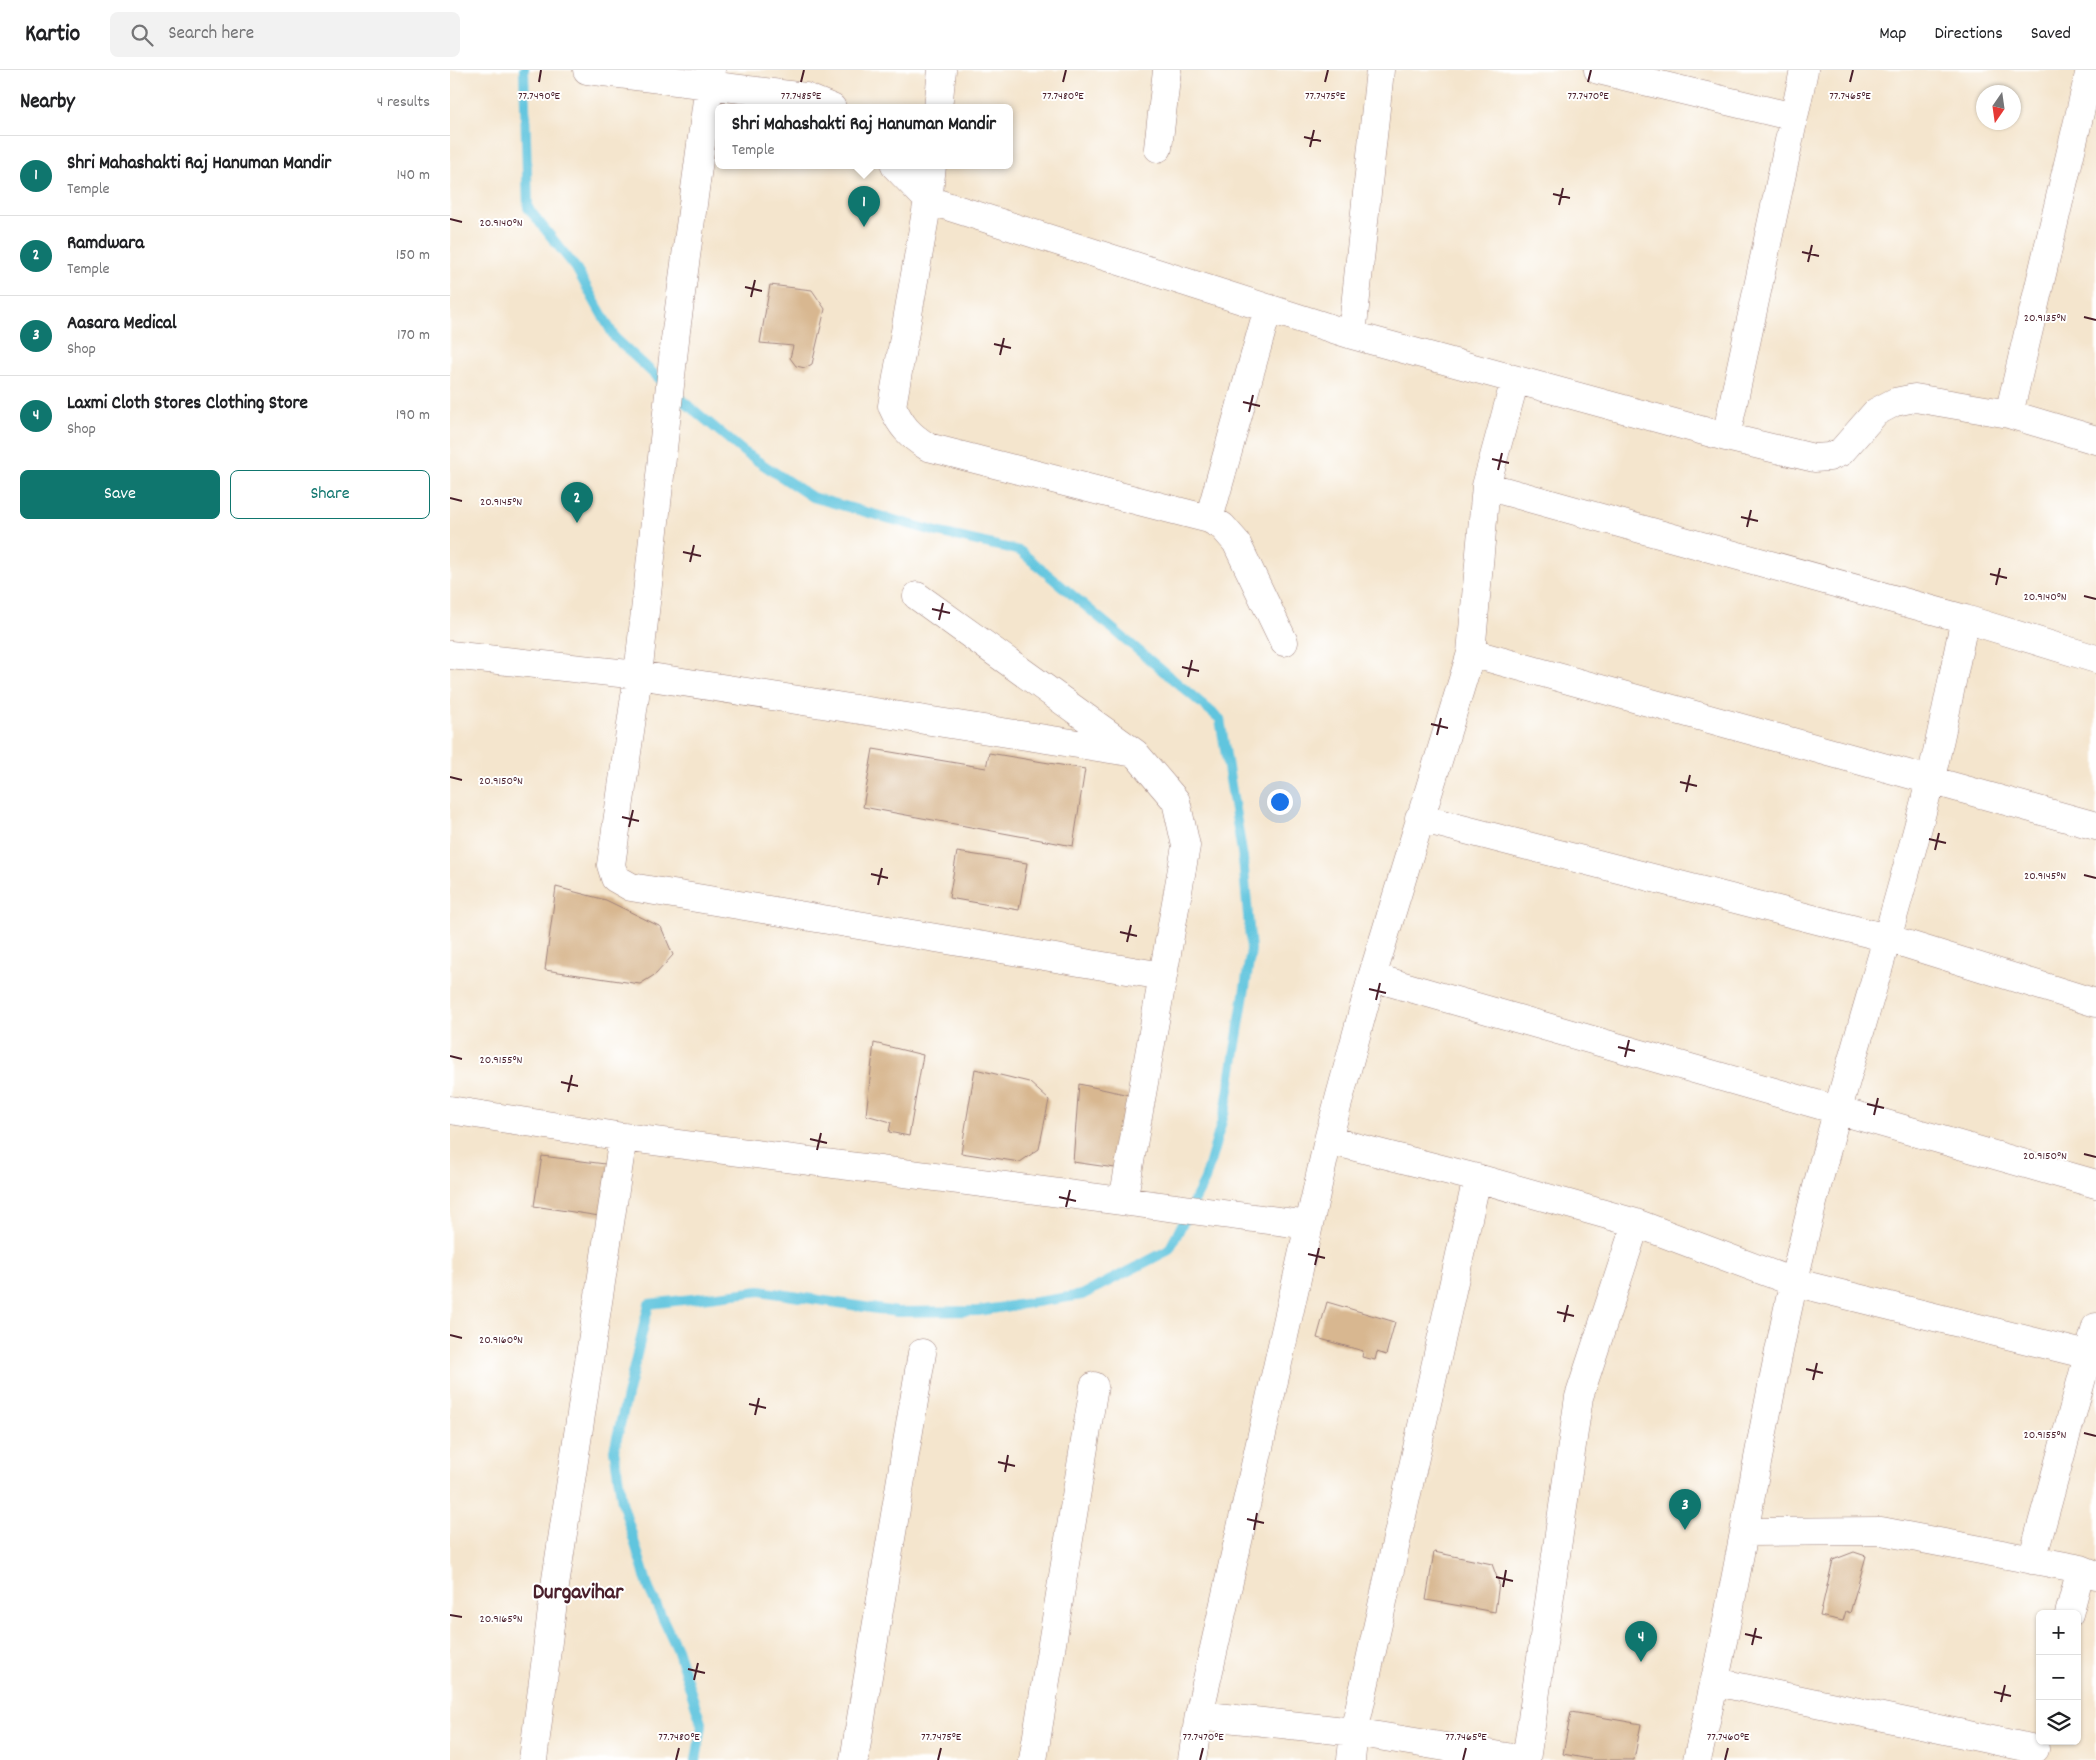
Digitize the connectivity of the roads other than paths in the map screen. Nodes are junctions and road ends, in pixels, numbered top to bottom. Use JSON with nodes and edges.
{"nodes":[{"id":1,"x":587,"y":70,"type":"edge"},
{"id":2,"x":942,"y":70,"type":"edge"},
{"id":3,"x":1167,"y":70,"type":"edge"},
{"id":4,"x":1380,"y":70,"type":"edge"},
{"id":5,"x":1598,"y":70,"type":"edge"},
{"id":6,"x":1804,"y":70,"type":"edge"},
{"id":7,"x":2090,"y":70,"type":"edge"},
{"id":8,"x":710,"y":78,"type":"edge"},
{"id":9,"x":822,"y":104,"type":"edge"},
{"id":10,"x":938,"y":104,"type":"edge"},
{"id":11,"x":1794,"y":116,"type":"junction"},
{"id":12,"x":1158,"y":148,"type":"dead end"},
{"id":13,"x":898,"y":169,"type":"edge"},
{"id":14,"x":932,"y":169,"type":"edge"},
{"id":15,"x":928,"y":200,"type":"junction"},
{"id":16,"x":1268,"y":308,"type":"junction"},
{"id":17,"x":1352,"y":335,"type":"junction"},
{"id":18,"x":1515,"y":380,"type":"junction"},
{"id":19,"x":2008,"y":414,"type":"junction"},
{"id":20,"x":1726,"y":437,"type":"junction"},
{"id":21,"x":2096,"y":440,"type":"edge"},
{"id":22,"x":1486,"y":486,"type":"junction"},
{"id":23,"x":1210,"y":519,"type":"junction"},
{"id":24,"x":917,"y":596,"type":"dead end"},
{"id":25,"x":1965,"y":619,"type":"junction"},
{"id":26,"x":1284,"y":642,"type":"dead end"},
{"id":27,"x":1471,"y":653,"type":"junction"},
{"id":28,"x":450,"y":655,"type":"edge"},
{"id":29,"x":2096,"y":659,"type":"edge"},
{"id":30,"x":638,"y":675,"type":"junction"},
{"id":31,"x":1135,"y":753,"type":"junction"},
{"id":32,"x":1930,"y":779,"type":"junction"},
{"id":33,"x":1419,"y":818,"type":"junction"},
{"id":34,"x":2096,"y":826,"type":"edge"},
{"id":35,"x":1887,"y":938,"type":"junction"},
{"id":36,"x":1163,"y":976,"type":"junction"},
{"id":37,"x":1372,"y":977,"type":"junction"},
{"id":38,"x":2096,"y":1004,"type":"edge"},
{"id":39,"x":1836,"y":1108,"type":"junction"},
{"id":40,"x":450,"y":1110,"type":"edge"},
{"id":41,"x":623,"y":1137,"type":"junction"},
{"id":42,"x":1328,"y":1140,"type":"junction"},
{"id":43,"x":1477,"y":1178,"type":"junction"},
{"id":44,"x":2096,"y":1184,"type":"edge"},
{"id":45,"x":1123,"y":1201,"type":"junction"},
{"id":46,"x":1636,"y":1223,"type":"junction"},
{"id":47,"x":1309,"y":1225,"type":"junction"},
{"id":48,"x":1794,"y":1282,"type":"junction"},
{"id":49,"x":2096,"y":1327,"type":"edge"},
{"id":50,"x":922,"y":1353,"type":"dead end"},
{"id":51,"x":2088,"y":1355,"type":"junction"},
{"id":52,"x":1094,"y":1386,"type":"dead end"},
{"id":53,"x":1745,"y":1532,"type":"junction"},
{"id":54,"x":2032,"y":1560,"type":"junction"},
{"id":55,"x":2088,"y":1572,"type":"edge"},
{"id":56,"x":2071,"y":1610,"type":"edge"},
{"id":57,"x":1716,"y":1682,"type":"junction"},
{"id":58,"x":1199,"y":1715,"type":"junction"},
{"id":59,"x":1354,"y":1732,"type":"junction"},
{"id":60,"x":2036,"y":1746,"type":"edge"},
{"id":61,"x":533,"y":1760,"type":"edge"},
{"id":62,"x":854,"y":1760,"type":"edge"},
{"id":63,"x":1033,"y":1760,"type":"edge"},
{"id":64,"x":1192,"y":1760,"type":"edge"},
{"id":65,"x":1350,"y":1760,"type":"edge"},
{"id":66,"x":1525,"y":1760,"type":"edge"},
{"id":67,"x":1697,"y":1760,"type":"edge"}],
"edges":[{"from":1,"to":8,"type":"street"},
{"from":2,"to":10,"type":"street"},
{"from":3,"to":12,"type":"street"},
{"from":4,"to":17,"type":"street"},
{"from":5,"to":11,"type":"street"},
{"from":6,"to":11,"type":"street"},
{"from":7,"to":19,"type":"street"},
{"from":8,"to":9,"type":"street"},
{"from":8,"to":30,"type":"street"},
{"from":11,"to":20,"type":"street"},
{"from":13,"to":15,"type":"street"},
{"from":14,"to":15,"type":"street"},
{"from":15,"to":16,"type":"street"},
{"from":15,"to":23,"type":"street"},
{"from":16,"to":17,"type":"street"},
{"from":16,"to":23,"type":"street"},
{"from":17,"to":18,"type":"street"},
{"from":18,"to":20,"type":"street"},
{"from":18,"to":22,"type":"street"},
{"from":19,"to":20,"type":"street"},
{"from":19,"to":21,"type":"street"},
{"from":22,"to":25,"type":"street"},
{"from":22,"to":27,"type":"street"},
{"from":23,"to":26,"type":"street"},
{"from":24,"to":31,"type":"street"},
{"from":25,"to":29,"type":"street"},
{"from":25,"to":32,"type":"street"},
{"from":27,"to":32,"type":"street"},
{"from":27,"to":33,"type":"street"},
{"from":28,"to":30,"type":"street"},
{"from":30,"to":31,"type":"street"},
{"from":30,"to":36,"type":"street"},
{"from":31,"to":36,"type":"street"},
{"from":32,"to":34,"type":"street"},
{"from":32,"to":35,"type":"street"},
{"from":33,"to":35,"type":"street"},
{"from":33,"to":37,"type":"street"},
{"from":35,"to":38,"type":"street"},
{"from":35,"to":39,"type":"street"},
{"from":36,"to":45,"type":"street"},
{"from":37,"to":39,"type":"street"},
{"from":37,"to":42,"type":"street"},
{"from":39,"to":44,"type":"street"},
{"from":39,"to":48,"type":"street"},
{"from":40,"to":41,"type":"street"},
{"from":41,"to":45,"type":"street"},
{"from":41,"to":61,"type":"street"},
{"from":42,"to":43,"type":"street"},
{"from":42,"to":47,"type":"street"},
{"from":43,"to":46,"type":"street"},
{"from":43,"to":59,"type":"street"},
{"from":45,"to":47,"type":"street"},
{"from":46,"to":48,"type":"street"},
{"from":46,"to":66,"type":"street"},
{"from":47,"to":58,"type":"street"},
{"from":48,"to":51,"type":"street"},
{"from":48,"to":53,"type":"street"},
{"from":49,"to":51,"type":"street"},
{"from":50,"to":62,"type":"street"},
{"from":51,"to":54,"type":"street"},
{"from":52,"to":63,"type":"street"},
{"from":53,"to":54,"type":"street"},
{"from":53,"to":57,"type":"street"},
{"from":54,"to":55,"type":"street"},
{"from":55,"to":56,"type":"street"},
{"from":57,"to":60,"type":"street"},
{"from":57,"to":67,"type":"street"},
{"from":58,"to":59,"type":"street"},
{"from":58,"to":64,"type":"street"},
{"from":59,"to":65,"type":"street"},
{"from":59,"to":66,"type":"street"}]}
